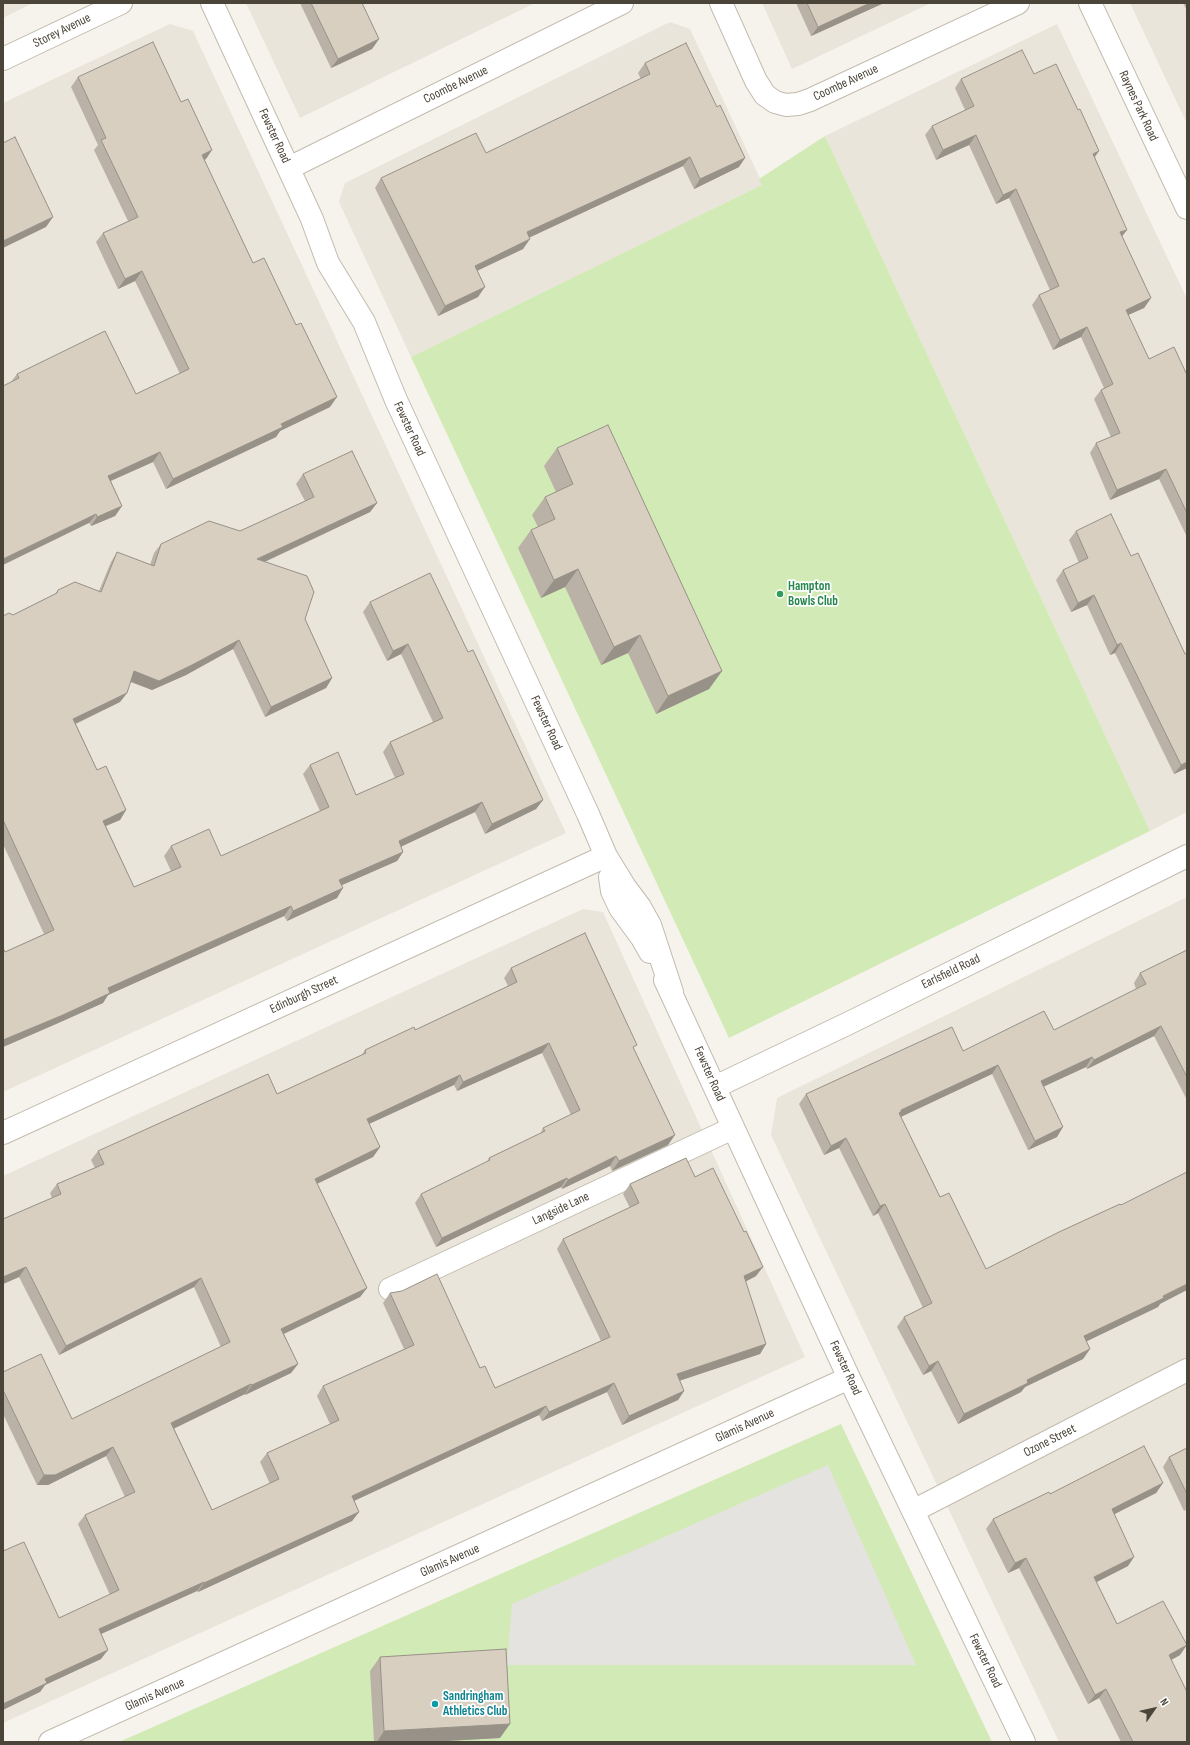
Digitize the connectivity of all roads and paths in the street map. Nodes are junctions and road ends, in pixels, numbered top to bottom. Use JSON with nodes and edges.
{"nodes":[{"id":1,"x":121,"y":3,"type":"edge"},
{"id":2,"x":212,"y":3,"type":"edge"},
{"id":3,"x":622,"y":3,"type":"edge"},
{"id":4,"x":721,"y":3,"type":"edge"},
{"id":5,"x":1018,"y":3,"type":"edge"},
{"id":6,"x":1090,"y":3,"type":"edge"},
{"id":7,"x":3,"y":60,"type":"edge"},
{"id":8,"x":288,"y":168,"type":"junction"},
{"id":9,"x":1187,"y":208,"type":"edge"},
{"id":10,"x":606,"y":856,"type":"junction"},
{"id":11,"x":1187,"y":856,"type":"edge"},
{"id":12,"x":715,"y":1087,"type":"junction"},
{"id":13,"x":733,"y":1128,"type":"junction"},
{"id":14,"x":3,"y":1133,"type":"edge"},
{"id":15,"x":390,"y":1289,"type":"dead end"},
{"id":16,"x":1187,"y":1370,"type":"edge"},
{"id":17,"x":849,"y":1378,"type":"junction"},
{"id":18,"x":913,"y":1511,"type":"junction"},
{"id":19,"x":50,"y":1742,"type":"edge"},
{"id":20,"x":1024,"y":1742,"type":"edge"}],
"edges":[{"from":1,"to":7,"type":"street","name":"Storey Avenue"},
{"from":2,"to":8,"type":"street","name":"Fewster Road"},
{"from":3,"to":8,"type":"street","name":"Coombe Avenue"},
{"from":4,"to":5,"type":"street","name":"Coombe Avenue"},
{"from":6,"to":9,"type":"street","name":"Raynes Park Road"},
{"from":8,"to":10,"type":"street","name":"Fewster Road"},
{"from":10,"to":12,"type":"street","name":"Fewster Road"},
{"from":10,"to":14,"type":"street","name":"Edinburgh Street"},
{"from":11,"to":12,"type":"street","name":"Earlsfield Road"},
{"from":12,"to":13,"type":"street","name":"Fewster Road"},
{"from":13,"to":15,"type":"street","name":"Langside Lane"},
{"from":13,"to":17,"type":"street","name":"Fewster Road"},
{"from":16,"to":18,"type":"street","name":"Ozone Street"},
{"from":17,"to":18,"type":"street","name":"Fewster Road"},
{"from":17,"to":19,"type":"street","name":"Glamis Avenue"},
{"from":18,"to":20,"type":"street","name":"Fewster Road"}]}
